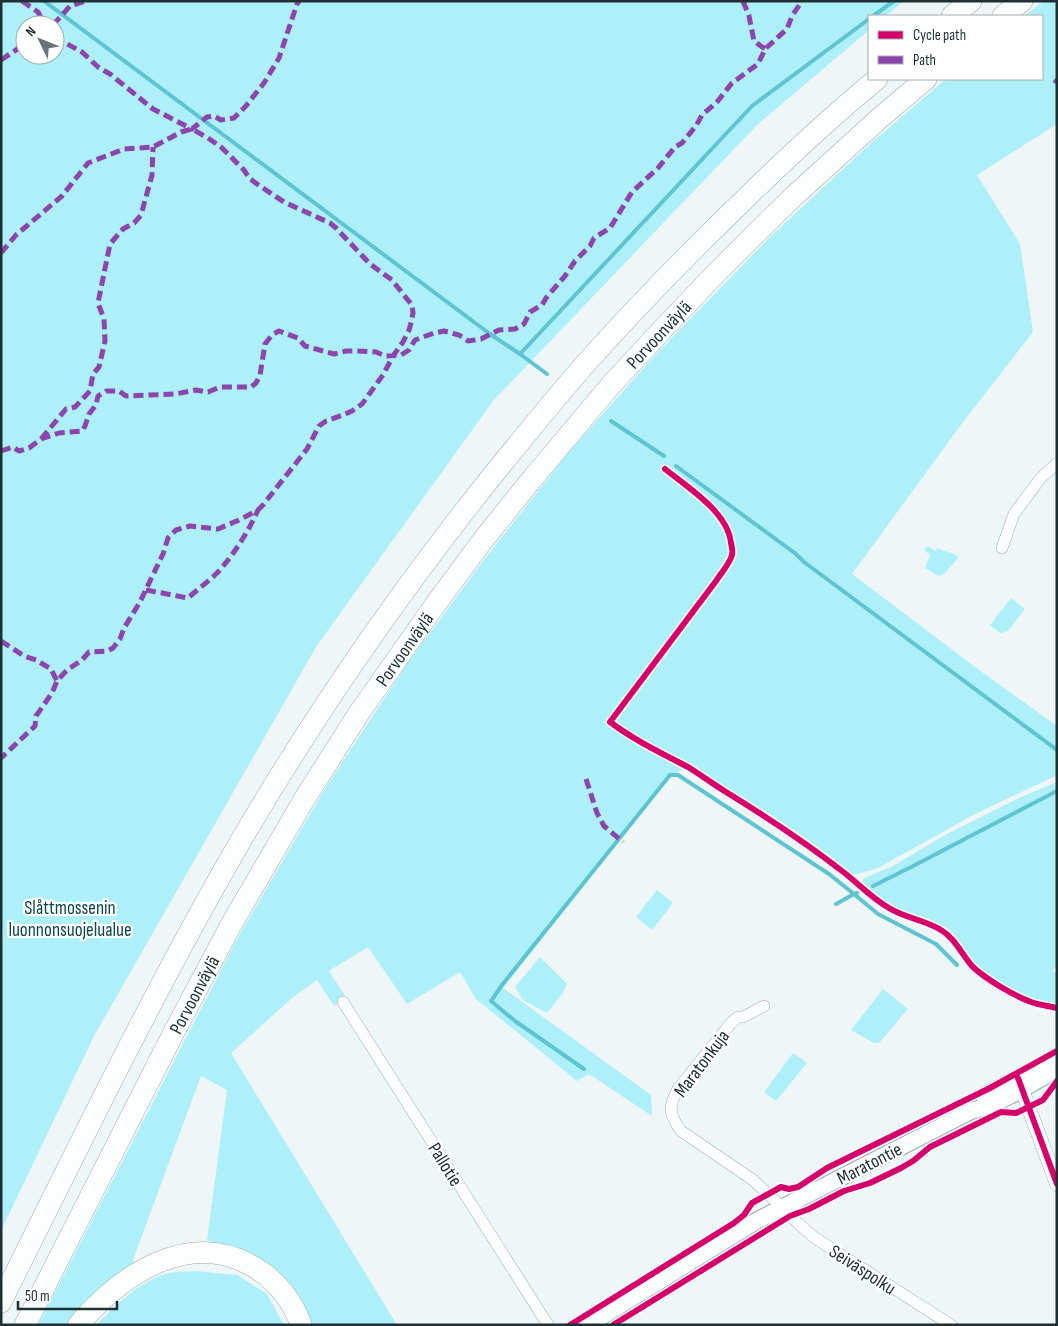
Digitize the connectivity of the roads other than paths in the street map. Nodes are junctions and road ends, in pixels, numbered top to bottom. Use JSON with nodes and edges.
{"nodes":[{"id":1,"x":971,"y":1,"type":"edge"},
{"id":2,"x":1022,"y":1,"type":"edge"},
{"id":3,"x":953,"y":15,"type":"edge"},
{"id":4,"x":1004,"y":15,"type":"edge"},
{"id":5,"x":876,"y":80,"type":"edge"},
{"id":6,"x":925,"y":80,"type":"edge"},
{"id":7,"x":1057,"y":463,"type":"edge"},
{"id":8,"x":1002,"y":548,"type":"dead end"},
{"id":9,"x":343,"y":1002,"type":"dead end"},
{"id":10,"x":764,"y":1006,"type":"dead end"},
{"id":11,"x":1057,"y":1057,"type":"edge"},
{"id":12,"x":1057,"y":1069,"type":"edge"},
{"id":13,"x":1020,"y":1084,"type":"junction"},
{"id":14,"x":1057,"y":1184,"type":"edge"},
{"id":15,"x":782,"y":1206,"type":"junction"},
{"id":16,"x":1,"y":1302,"type":"edge"},
{"id":17,"x":25,"y":1325,"type":"edge"},
{"id":18,"x":78,"y":1325,"type":"edge"},
{"id":19,"x":301,"y":1325,"type":"edge"},
{"id":20,"x":548,"y":1325,"type":"edge"},
{"id":21,"x":588,"y":1325,"type":"edge"},
{"id":22,"x":951,"y":1325,"type":"edge"}],
"edges":[{"from":1,"to":3,"type":"highway"},
{"from":2,"to":4,"type":"highway"},
{"from":5,"to":16,"type":"highway","name":"Porvoonväylä"},
{"from":6,"to":17,"type":"highway","name":"Porvoonväylä"},
{"from":7,"to":8,"type":"street"},
{"from":9,"to":20,"type":"street","name":"Pallotie"},
{"from":10,"to":15,"type":"street","name":"Maratonkuja"},
{"from":11,"to":13,"type":"main road","name":"Maratontie"},
{"from":12,"to":13,"type":"main road","name":"Maratontie"},
{"from":13,"to":14,"type":"street"},
{"from":13,"to":15,"type":"main road","name":"Maratontie"},
{"from":15,"to":21,"type":"main road","name":"Maratontie"},
{"from":15,"to":22,"type":"street","name":"Seiväspolku"},
{"from":18,"to":19,"type":"highway"}]}
